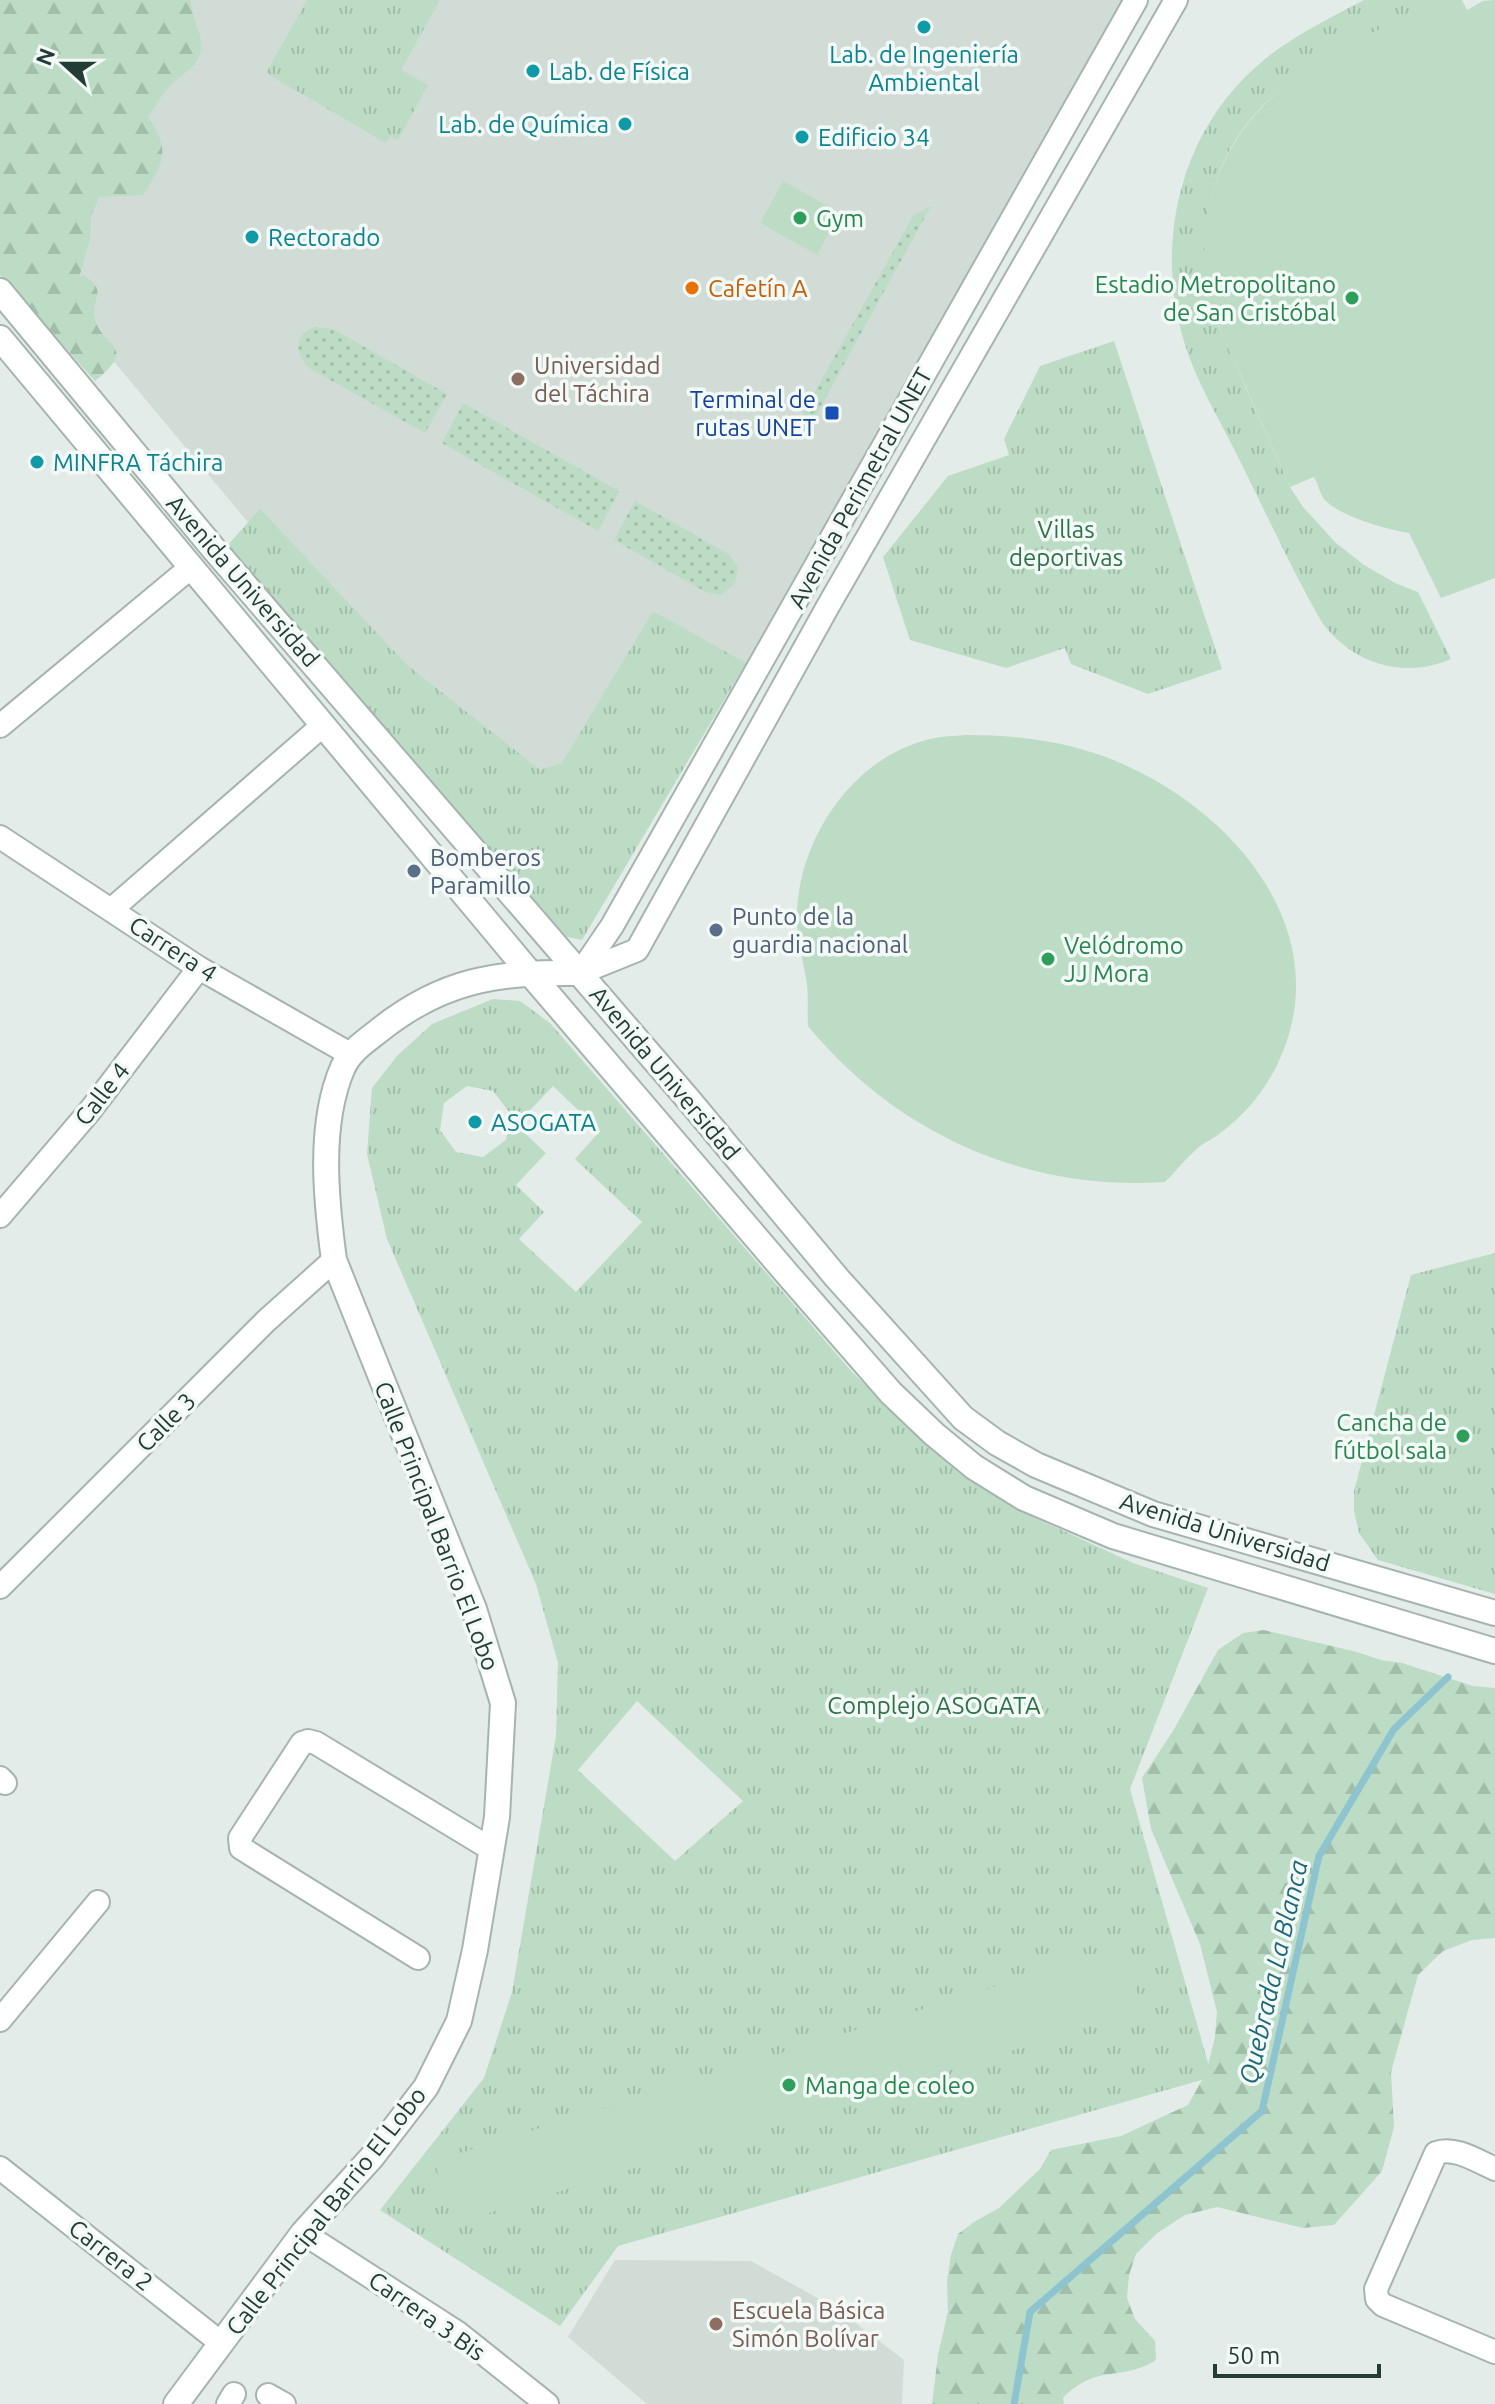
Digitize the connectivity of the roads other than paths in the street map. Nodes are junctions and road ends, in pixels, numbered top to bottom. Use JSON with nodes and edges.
{"nodes":[{"id":1,"x":1136,"y":0,"type":"edge"},
{"id":2,"x":1176,"y":0,"type":"edge"},
{"id":3,"x":0,"y":291,"type":"edge"},
{"id":4,"x":0,"y":338,"type":"edge"},
{"id":5,"x":190,"y":568,"type":"junction"},
{"id":6,"x":801,"y":593,"type":"junction"},
{"id":7,"x":827,"y":608,"type":"junction"},
{"id":8,"x":778,"y":634,"type":"junction"},
{"id":9,"x":805,"y":648,"type":"junction"},
{"id":10,"x":0,"y":726,"type":"edge"},
{"id":11,"x":322,"y":726,"type":"junction"},
{"id":12,"x":0,"y":837,"type":"edge"},
{"id":13,"x":112,"y":909,"type":"junction"},
{"id":14,"x":199,"y":968,"type":"junction"},
{"id":15,"x":529,"y":972,"type":"junction"},
{"id":16,"x":580,"y":973,"type":"junction"},
{"id":17,"x":350,"y":1054,"type":"junction"},
{"id":18,"x":0,"y":1216,"type":"edge"},
{"id":19,"x":334,"y":1260,"type":"junction"},
{"id":20,"x":0,"y":1587,"type":"edge"},
{"id":21,"x":1495,"y":1613,"type":"edge"},
{"id":22,"x":1495,"y":1651,"type":"edge"},
{"id":23,"x":491,"y":1849,"type":"junction"},
{"id":24,"x":98,"y":1902,"type":"dead end"},
{"id":25,"x":418,"y":1958,"type":"dead end"},
{"id":26,"x":0,"y":2020,"type":"edge"},
{"id":27,"x":0,"y":2168,"type":"edge"},
{"id":28,"x":1495,"y":2169,"type":"edge"},
{"id":29,"x":303,"y":2233,"type":"junction"},
{"id":30,"x":221,"y":2343,"type":"junction"},
{"id":31,"x":1495,"y":2352,"type":"edge"},
{"id":32,"x":176,"y":2404,"type":"edge"},
{"id":33,"x":547,"y":2404,"type":"edge"}],
"edges":[{"from":1,"to":6,"type":"street","name":"Avenida Perimetral UNET"},
{"from":2,"to":7,"type":"street"},
{"from":3,"to":16,"type":"street","name":"Avenida Universidad"},
{"from":4,"to":5,"type":"street","name":"Avenida Universidad"},
{"from":5,"to":10,"type":"street"},
{"from":5,"to":11,"type":"street","name":"Avenida Universidad"},
{"from":6,"to":7,"type":"street"},
{"from":6,"to":8,"type":"street","name":"Avenida Perimetral UNET"},
{"from":7,"to":9,"type":"street"},
{"from":8,"to":9,"type":"street"},
{"from":8,"to":16,"type":"street","name":"Avenida Perimetral UNET"},
{"from":9,"to":16,"type":"street"},
{"from":11,"to":13,"type":"street"},
{"from":11,"to":15,"type":"street","name":"Avenida Universidad"},
{"from":12,"to":13,"type":"street","name":"Carrera 4"},
{"from":13,"to":14,"type":"street","name":"Carrera 4"},
{"from":14,"to":17,"type":"street","name":"Carrera 4"},
{"from":14,"to":18,"type":"street","name":"Calle 4"},
{"from":15,"to":16,"type":"street","name":"Calle Principal Barrio El Lobo"},
{"from":15,"to":17,"type":"street","name":"Calle Principal Barrio El Lobo"},
{"from":15,"to":22,"type":"street","name":"Avenida Universidad"},
{"from":16,"to":21,"type":"street","name":"Avenida Universidad"},
{"from":17,"to":19,"type":"street","name":"Calle Principal Barrio El Lobo"},
{"from":19,"to":20,"type":"street","name":"Calle 3"},
{"from":19,"to":23,"type":"street","name":"Calle Principal Barrio El Lobo"},
{"from":23,"to":25,"type":"street"},
{"from":23,"to":29,"type":"street","name":"Calle Principal Barrio El Lobo"},
{"from":24,"to":26,"type":"street"},
{"from":27,"to":30,"type":"street","name":"Carrera 2"},
{"from":28,"to":31,"type":"street"},
{"from":29,"to":30,"type":"street","name":"Calle Principal Barrio El Lobo"},
{"from":29,"to":33,"type":"street","name":"Carrera 3 Bis"},
{"from":30,"to":32,"type":"street","name":"Calle Principal Barrio El Lobo"}]}
